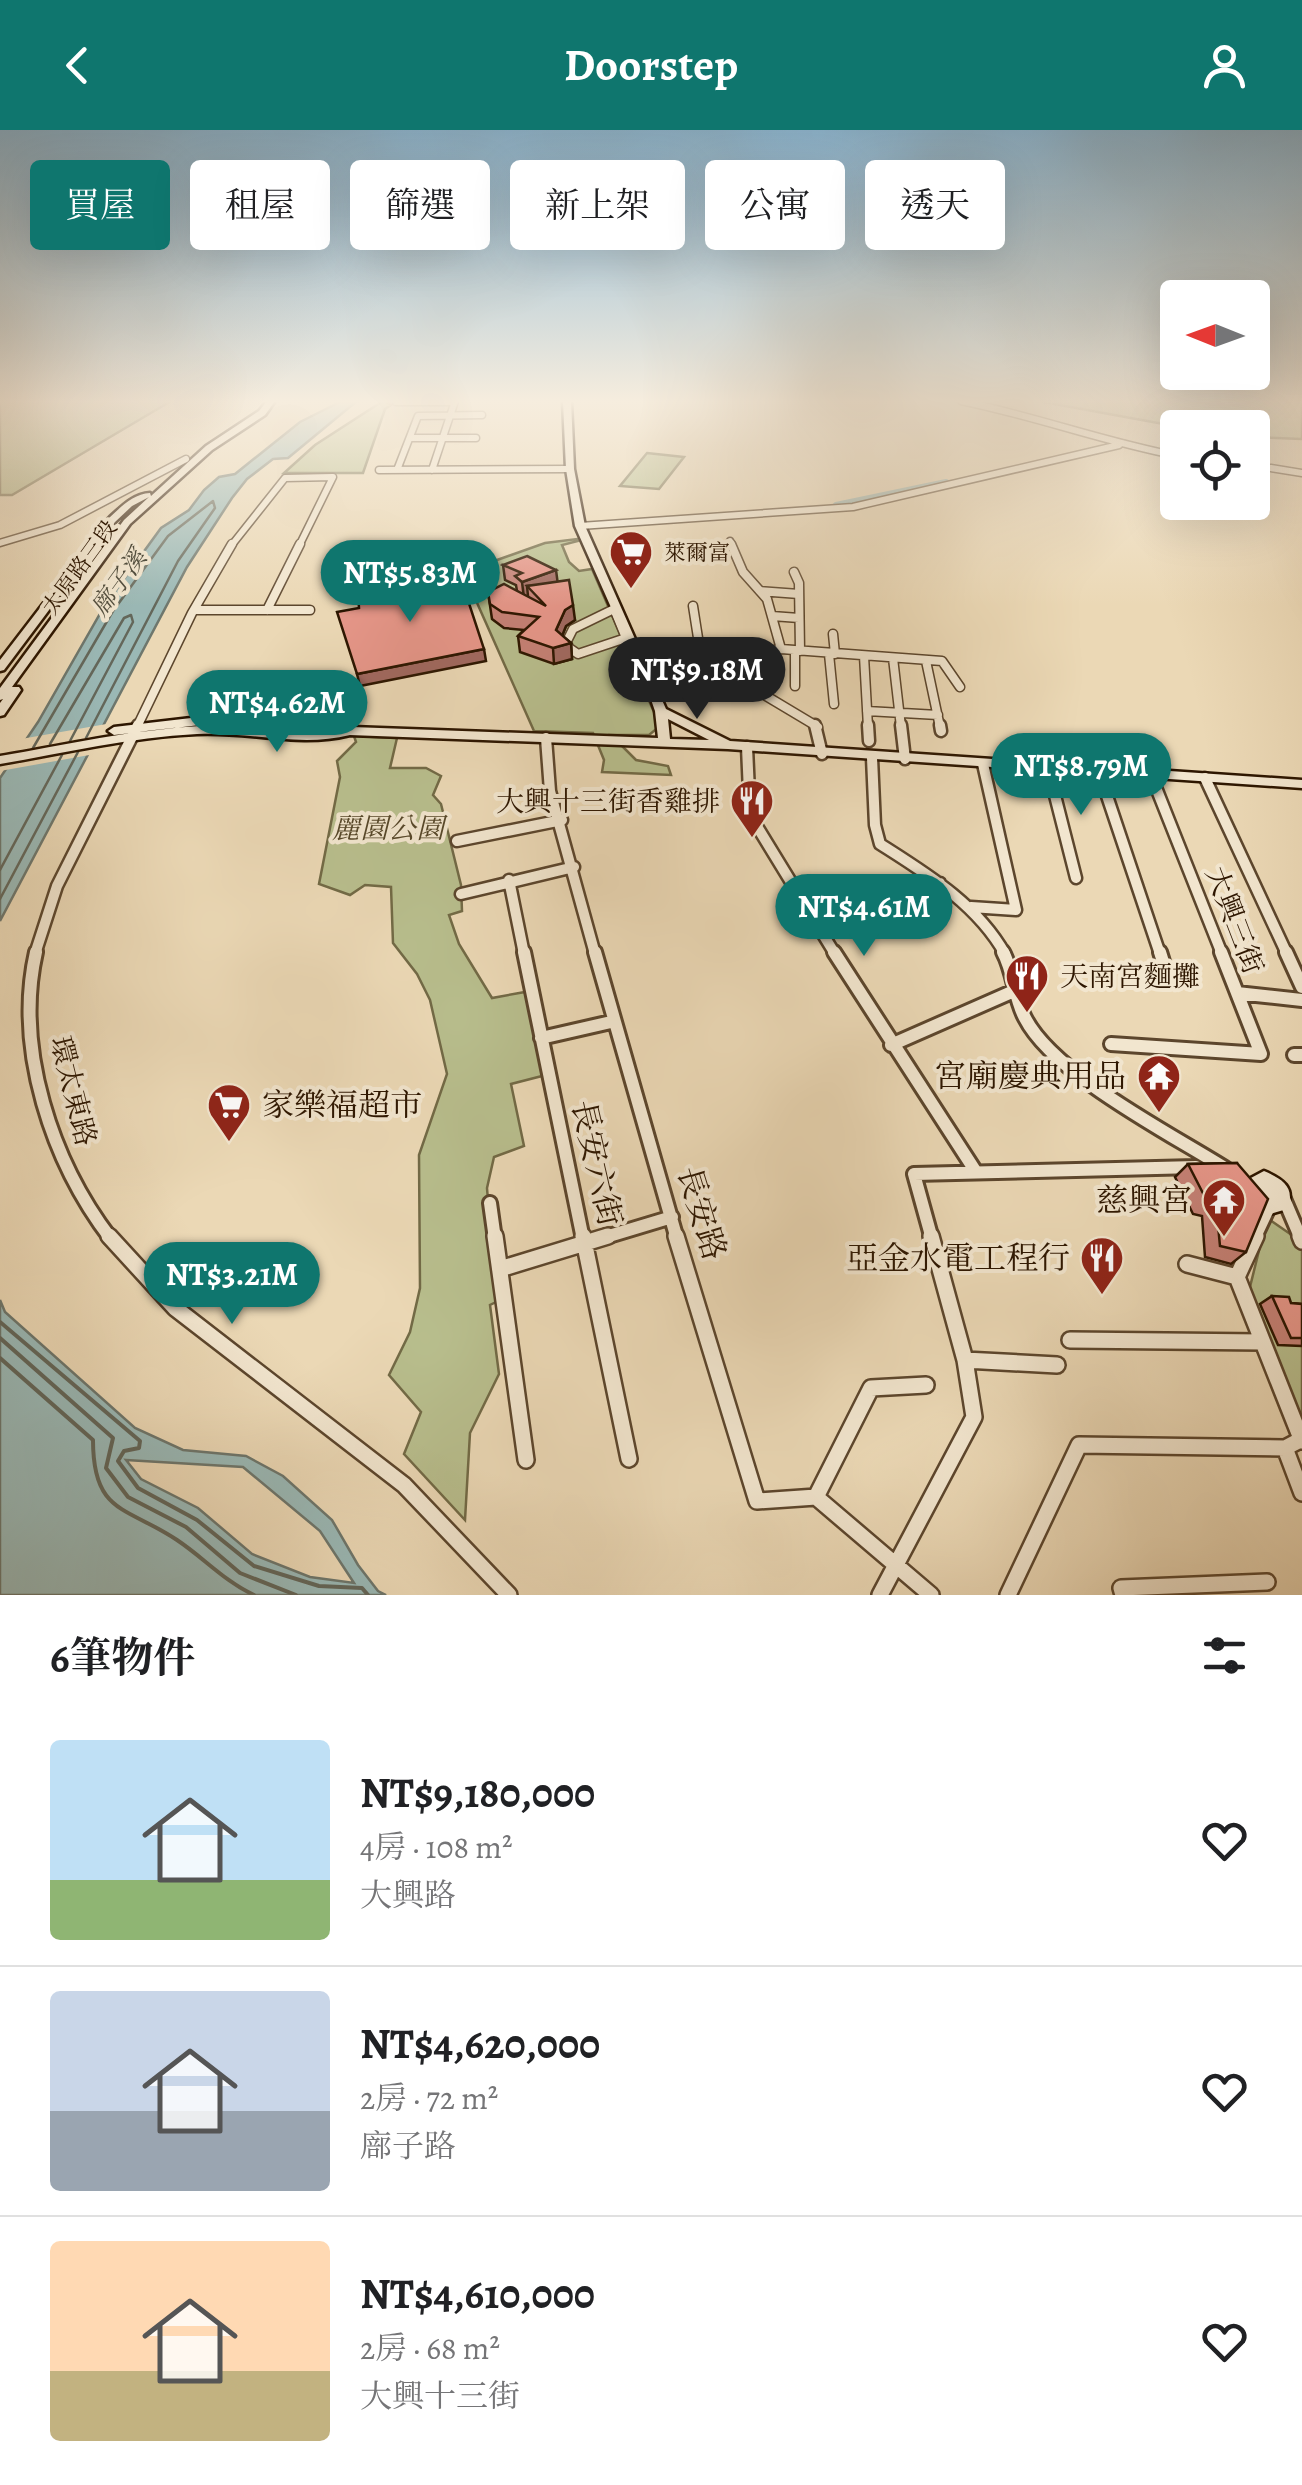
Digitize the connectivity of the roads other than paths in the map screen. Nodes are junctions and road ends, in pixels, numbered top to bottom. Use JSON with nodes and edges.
{"nodes":[{"id":1,"x":165,"y":469,"type":"edge"},
{"id":2,"x":176,"y":469,"type":"edge"},
{"id":3,"x":184,"y":469,"type":"edge"},
{"id":4,"x":519,"y":469,"type":"edge"},
{"id":5,"x":570,"y":469,"type":"edge"},
{"id":6,"x":1014,"y":469,"type":"edge"},
{"id":7,"x":379,"y":470,"type":"dead end"},
{"id":8,"x":398,"y":470,"type":"joint"},
{"id":9,"x":432,"y":470,"type":"joint"},
{"id":10,"x":123,"y":492,"type":"junction"},
{"id":11,"x":152,"y":496,"type":"junction"},
{"id":12,"x":100,"y":504,"type":"junction"},
{"id":13,"x":580,"y":526,"type":"junction"},
{"id":14,"x":730,"y":542,"type":"dead end"},
{"id":15,"x":0,"y":543,"type":"edge"},
{"id":16,"x":794,"y":572,"type":"dead end"},
{"id":17,"x":759,"y":591,"type":"junction"},
{"id":18,"x":799,"y":594,"type":"junction"},
{"id":19,"x":694,"y":606,"type":"dead end"},
{"id":20,"x":196,"y":610,"type":"junction"},
{"id":21,"x":267,"y":610,"type":"junction"},
{"id":22,"x":310,"y":610,"type":"dead end"},
{"id":23,"x":772,"y":616,"type":"junction"},
{"id":24,"x":799,"y":618,"type":"junction"},
{"id":25,"x":573,"y":628,"type":"joint"},
{"id":26,"x":833,"y":634,"type":"dead end"},
{"id":27,"x":780,"y":650,"type":"junction"},
{"id":28,"x":797,"y":651,"type":"junction"},
{"id":29,"x":754,"y":654,"type":"junction"},
{"id":30,"x":832,"y":654,"type":"junction"},
{"id":31,"x":732,"y":656,"type":"dead end"},
{"id":32,"x":864,"y":656,"type":"junction"},
{"id":33,"x":893,"y":658,"type":"junction"},
{"id":34,"x":926,"y":660,"type":"junction"},
{"id":35,"x":0,"y":668,"type":"edge"},
{"id":36,"x":753,"y":674,"type":"dead end"},
{"id":37,"x":0,"y":681,"type":"edge"},
{"id":38,"x":795,"y":686,"type":"dead end"},
{"id":39,"x":960,"y":688,"type":"dead end"},
{"id":40,"x":0,"y":696,"type":"edge"},
{"id":41,"x":834,"y":704,"type":"dead end"},
{"id":42,"x":661,"y":711,"type":"junction"},
{"id":43,"x":0,"y":712,"type":"edge"},
{"id":44,"x":868,"y":712,"type":"junction"},
{"id":45,"x":899,"y":713,"type":"junction"},
{"id":46,"x":938,"y":715,"type":"junction"},
{"id":47,"x":941,"y":731,"type":"dead end"},
{"id":48,"x":128,"y":734,"type":"junction"},
{"id":49,"x":546,"y":738,"type":"junction"},
{"id":50,"x":870,"y":741,"type":"dead end"},
{"id":51,"x":664,"y":742,"type":"junction"},
{"id":52,"x":728,"y":745,"type":"junction"},
{"id":53,"x":747,"y":747,"type":"junction"},
{"id":54,"x":0,"y":751,"type":"edge"},
{"id":55,"x":822,"y":754,"type":"junction"},
{"id":56,"x":872,"y":758,"type":"junction"},
{"id":57,"x":905,"y":759,"type":"junction"},
{"id":58,"x":0,"y":760,"type":"edge"},
{"id":59,"x":982,"y":764,"type":"junction"},
{"id":60,"x":1048,"y":768,"type":"junction"},
{"id":61,"x":1100,"y":772,"type":"junction"},
{"id":62,"x":1151,"y":775,"type":"junction"},
{"id":63,"x":1205,"y":778,"type":"junction"},
{"id":64,"x":1302,"y":784,"type":"edge"},
{"id":65,"x":562,"y":820,"type":"junction"},
{"id":66,"x":456,"y":841,"type":"dead end"},
{"id":67,"x":574,"y":867,"type":"junction"},
{"id":68,"x":1076,"y":878,"type":"dead end"},
{"id":69,"x":510,"y":880,"type":"junction"},
{"id":70,"x":940,"y":883,"type":"junction"},
{"id":71,"x":461,"y":894,"type":"dead end"},
{"id":72,"x":970,"y":907,"type":"junction"},
{"id":73,"x":818,"y":922,"type":"junction"},
{"id":74,"x":1164,"y":965,"type":"dead end"},
{"id":75,"x":1302,"y":987,"type":"edge"},
{"id":76,"x":1014,"y":991,"type":"junction"},
{"id":77,"x":1237,"y":994,"type":"junction"},
{"id":78,"x":1302,"y":1000,"type":"edge"},
{"id":79,"x":611,"y":1022,"type":"junction"},
{"id":80,"x":541,"y":1038,"type":"junction"},
{"id":81,"x":1111,"y":1044,"type":"dead end"},
{"id":82,"x":890,"y":1045,"type":"junction"},
{"id":83,"x":1222,"y":1166,"type":"junction"},
{"id":84,"x":976,"y":1172,"type":"junction"},
{"id":85,"x":1255,"y":1185,"type":"joint"},
{"id":86,"x":1277,"y":1202,"type":"junction"},
{"id":87,"x":490,"y":1203,"type":"dead end"},
{"id":88,"x":672,"y":1217,"type":"junction"},
{"id":89,"x":1302,"y":1241,"type":"edge"},
{"id":90,"x":587,"y":1246,"type":"junction"},
{"id":91,"x":1187,"y":1264,"type":"dead end"},
{"id":92,"x":500,"y":1269,"type":"junction"},
{"id":93,"x":1237,"y":1277,"type":"junction"},
{"id":94,"x":1070,"y":1340,"type":"dead end"},
{"id":95,"x":1262,"y":1342,"type":"junction"},
{"id":96,"x":965,"y":1360,"type":"junction"},
{"id":97,"x":1057,"y":1365,"type":"dead end"},
{"id":98,"x":926,"y":1385,"type":"dead end"},
{"id":99,"x":1296,"y":1443,"type":"edge"},
{"id":100,"x":629,"y":1459,"type":"dead end"},
{"id":101,"x":526,"y":1460,"type":"dead end"},
{"id":102,"x":1302,"y":1493,"type":"edge"},
{"id":103,"x":816,"y":1497,"type":"junction"},
{"id":104,"x":896,"y":1564,"type":"junction"},
{"id":105,"x":1267,"y":1582,"type":"dead end"},
{"id":106,"x":509,"y":1595,"type":"edge"},
{"id":107,"x":880,"y":1595,"type":"edge"},
{"id":108,"x":930,"y":1595,"type":"edge"},
{"id":109,"x":1008,"y":1595,"type":"edge"},
{"id":110,"x":1123,"y":1595,"type":"edge"}],
"edges":[{"from":1,"to":10,"type":"street"},
{"from":2,"to":11,"type":"main road","name":"太原路三段"},
{"from":3,"to":11,"type":"main road","name":"太原路三段"},
{"from":4,"to":9,"type":"street"},
{"from":5,"to":13,"type":"main road"},
{"from":6,"to":13,"type":"street"},
{"from":7,"to":8,"type":"street"},
{"from":8,"to":9,"type":"street"},
{"from":10,"to":11,"type":"street"},
{"from":10,"to":12,"type":"street"},
{"from":11,"to":12,"type":"street"},
{"from":11,"to":35,"type":"main road","name":"太原路三段"},
{"from":11,"to":37,"type":"main road","name":"太原路三段"},
{"from":11,"to":40,"type":"main road","name":"太原路三段"},
{"from":11,"to":43,"type":"main road","name":"太原路三段"},
{"from":12,"to":15,"type":"street"},
{"from":13,"to":42,"type":"main road"},
{"from":14,"to":17,"type":"street"},
{"from":16,"to":18,"type":"street"},
{"from":17,"to":18,"type":"street"},
{"from":17,"to":23,"type":"street"},
{"from":18,"to":24,"type":"street"},
{"from":19,"to":55,"type":"street"},
{"from":20,"to":21,"type":"street"},
{"from":20,"to":21,"type":"street","name":"環太東路"},
{"from":20,"to":48,"type":"street","name":"環太東路"},
{"from":21,"to":22,"type":"street"},
{"from":23,"to":24,"type":"street"},
{"from":23,"to":27,"type":"street"},
{"from":24,"to":28,"type":"street"},
{"from":25,"to":25,"type":"street"},
{"from":26,"to":30,"type":"street"},
{"from":27,"to":28,"type":"street"},
{"from":27,"to":29,"type":"street"},
{"from":28,"to":30,"type":"street"},
{"from":28,"to":38,"type":"street"},
{"from":29,"to":31,"type":"street"},
{"from":29,"to":36,"type":"street"},
{"from":30,"to":32,"type":"street"},
{"from":30,"to":41,"type":"street"},
{"from":32,"to":33,"type":"street"},
{"from":32,"to":44,"type":"street"},
{"from":33,"to":34,"type":"street"},
{"from":33,"to":45,"type":"street"},
{"from":34,"to":39,"type":"street"},
{"from":34,"to":46,"type":"street"},
{"from":42,"to":51,"type":"main road"},
{"from":42,"to":52,"type":"main road"},
{"from":44,"to":45,"type":"street"},
{"from":44,"to":50,"type":"street"},
{"from":45,"to":46,"type":"street"},
{"from":45,"to":57,"type":"street"},
{"from":46,"to":47,"type":"street"},
{"from":48,"to":49,"type":"main road"},
{"from":48,"to":54,"type":"main road"},
{"from":48,"to":58,"type":"main road"},
{"from":48,"to":106,"type":"street","name":"環太東路"},
{"from":49,"to":51,"type":"main road"},
{"from":49,"to":65,"type":"street","name":"長安路"},
{"from":51,"to":52,"type":"main road"},
{"from":52,"to":53,"type":"main road"},
{"from":53,"to":55,"type":"main road"},
{"from":53,"to":73,"type":"street"},
{"from":55,"to":56,"type":"main road"},
{"from":56,"to":57,"type":"main road"},
{"from":56,"to":70,"type":"street"},
{"from":57,"to":59,"type":"main road"},
{"from":59,"to":60,"type":"main road"},
{"from":59,"to":72,"type":"street"},
{"from":60,"to":61,"type":"main road"},
{"from":60,"to":68,"type":"street"},
{"from":61,"to":62,"type":"main road"},
{"from":61,"to":74,"type":"street"},
{"from":62,"to":63,"type":"main road"},
{"from":62,"to":77,"type":"street","name":"大興三街"},
{"from":63,"to":64,"type":"main road"},
{"from":63,"to":75,"type":"street"},
{"from":65,"to":66,"type":"street"},
{"from":65,"to":67,"type":"street","name":"長安路"},
{"from":67,"to":69,"type":"street"},
{"from":67,"to":79,"type":"street","name":"長安路"},
{"from":69,"to":71,"type":"street"},
{"from":69,"to":80,"type":"street","name":"長安六街"},
{"from":70,"to":72,"type":"street"},
{"from":70,"to":73,"type":"street"},
{"from":72,"to":76,"type":"street"},
{"from":73,"to":82,"type":"street"},
{"from":76,"to":82,"type":"street"},
{"from":76,"to":83,"type":"street"},
{"from":77,"to":78,"type":"street"},
{"from":77,"to":81,"type":"street","name":"大興三街"},
{"from":79,"to":80,"type":"street"},
{"from":79,"to":88,"type":"street","name":"長安路"},
{"from":80,"to":90,"type":"street","name":"長安六街"},
{"from":82,"to":84,"type":"street"},
{"from":83,"to":84,"type":"street"},
{"from":83,"to":85,"type":"street"},
{"from":84,"to":96,"type":"street"},
{"from":85,"to":86,"type":"main road"},
{"from":86,"to":89,"type":"street"},
{"from":86,"to":93,"type":"street"},
{"from":87,"to":92,"type":"street"},
{"from":88,"to":90,"type":"street"},
{"from":88,"to":103,"type":"street","name":"長安路"},
{"from":90,"to":92,"type":"street"},
{"from":90,"to":100,"type":"street","name":"長安六街"},
{"from":91,"to":93,"type":"street"},
{"from":92,"to":101,"type":"street"},
{"from":93,"to":95,"type":"street"},
{"from":94,"to":95,"type":"street"},
{"from":95,"to":99,"type":"street"},
{"from":96,"to":97,"type":"street"},
{"from":96,"to":104,"type":"street"},
{"from":98,"to":103,"type":"street"},
{"from":99,"to":102,"type":"street"},
{"from":99,"to":109,"type":"street"},
{"from":103,"to":104,"type":"street"},
{"from":104,"to":107,"type":"street"},
{"from":104,"to":108,"type":"street"},
{"from":105,"to":110,"type":"street"}]}
